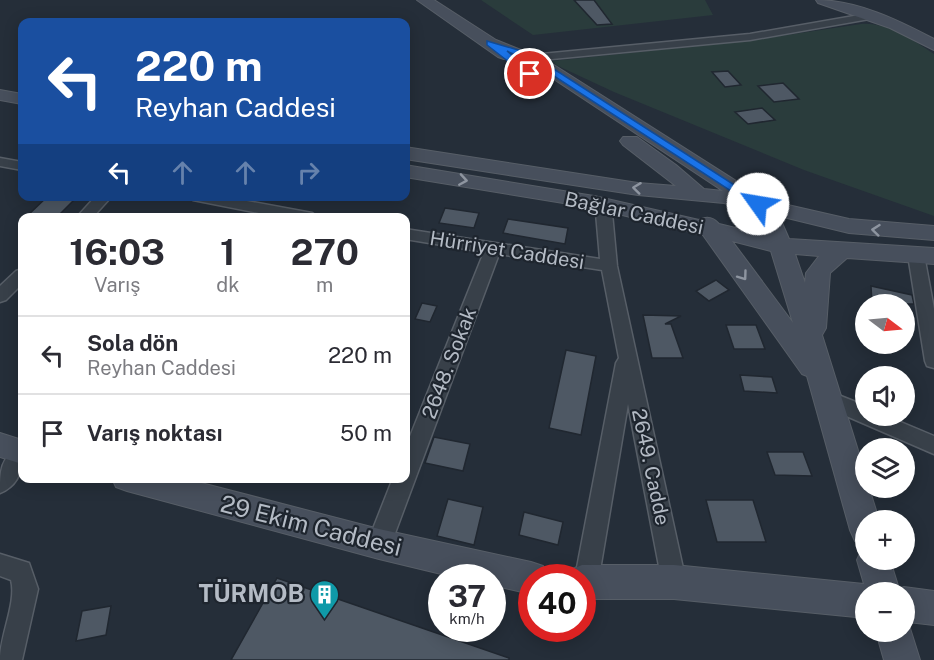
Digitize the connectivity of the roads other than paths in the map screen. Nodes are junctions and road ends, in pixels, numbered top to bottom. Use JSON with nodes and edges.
{"nodes":[{"id":1,"x":424,"y":0,"type":"edge"},
{"id":2,"x":823,"y":0,"type":"edge"},
{"id":3,"x":871,"y":16,"type":"junction"},
{"id":4,"x":490,"y":43,"type":"junction"},
{"id":5,"x":934,"y":45,"type":"edge"},
{"id":6,"x":531,"y":58,"type":"junction"},
{"id":7,"x":0,"y":78,"type":"edge"},
{"id":8,"x":18,"y":82,"type":"edge"},
{"id":9,"x":0,"y":94,"type":"edge"},
{"id":10,"x":18,"y":98,"type":"edge"},
{"id":11,"x":410,"y":154,"type":"edge"},
{"id":12,"x":410,"y":172,"type":"edge"},
{"id":13,"x":696,"y":193,"type":"junction"},
{"id":14,"x":100,"y":201,"type":"edge"},
{"id":15,"x":219,"y":201,"type":"edge"},
{"id":16,"x":230,"y":203,"type":"junction"},
{"id":17,"x":758,"y":204,"type":"junction"},
{"id":18,"x":88,"y":213,"type":"edge"},
{"id":19,"x":222,"y":213,"type":"edge"},
{"id":20,"x":285,"y":213,"type":"edge"},
{"id":21,"x":604,"y":213,"type":"dead end"},
{"id":22,"x":709,"y":229,"type":"junction"},
{"id":23,"x":934,"y":233,"type":"edge"},
{"id":24,"x":410,"y":235,"type":"edge"},
{"id":25,"x":781,"y":246,"type":"junction"},
{"id":26,"x":494,"y":249,"type":"junction"},
{"id":27,"x":841,"y":251,"type":"junction"},
{"id":28,"x":925,"y":256,"type":"edge"},
{"id":29,"x":609,"y":266,"type":"junction"},
{"id":30,"x":18,"y":279,"type":"edge"},
{"id":31,"x":0,"y":296,"type":"edge"},
{"id":32,"x":812,"y":347,"type":"junction"},
{"id":33,"x":627,"y":352,"type":"junction"},
{"id":34,"x":934,"y":361,"type":"edge"},
{"id":35,"x":826,"y":392,"type":"junction"},
{"id":36,"x":855,"y":409,"type":"edge"},
{"id":37,"x":891,"y":426,"type":"edge"},
{"id":38,"x":934,"y":445,"type":"edge"},
{"id":39,"x":0,"y":446,"type":"edge"},
{"id":40,"x":18,"y":451,"type":"edge"},
{"id":41,"x":18,"y":461,"type":"edge"},
{"id":42,"x":410,"y":464,"type":"edge"},
{"id":43,"x":0,"y":483,"type":"edge"},
{"id":44,"x":168,"y":483,"type":"edge"},
{"id":45,"x":403,"y":483,"type":"edge"},
{"id":46,"x":201,"y":487,"type":"edge"},
{"id":47,"x":860,"y":510,"type":"edge"},
{"id":48,"x":379,"y":544,"type":"junction"},
{"id":49,"x":587,"y":564,"type":"edge"},
{"id":50,"x":0,"y":565,"type":"edge"},
{"id":51,"x":518,"y":575,"type":"edge"},
{"id":52,"x":596,"y":582,"type":"edge"},
{"id":53,"x":674,"y":582,"type":"junction"},
{"id":54,"x":855,"y":600,"type":"edge"},
{"id":55,"x":915,"y":605,"type":"edge"},
{"id":56,"x":934,"y":608,"type":"edge"},
{"id":57,"x":897,"y":642,"type":"edge"},
{"id":58,"x":9,"y":660,"type":"edge"},
{"id":59,"x":902,"y":660,"type":"edge"}],
"edges":[{"from":1,"to":4,"type":"street"},
{"from":2,"to":3,"type":"street"},
{"from":3,"to":5,"type":"street"},
{"from":3,"to":6,"type":"street"},
{"from":4,"to":6,"type":"street"},
{"from":4,"to":13,"type":"street"},
{"from":6,"to":17,"type":"street"},
{"from":7,"to":8,"type":"street"},
{"from":9,"to":10,"type":"street"},
{"from":13,"to":11,"type":"street","name":"Bağlar Caddesi","one_way":true},
{"from":12,"to":22,"type":"street","name":"Bağlar Caddesi","one_way":true},
{"from":13,"to":17,"type":"street","name":"Bağlar Caddesi"},
{"from":13,"to":22,"type":"street"},
{"from":14,"to":18,"type":"street"},
{"from":15,"to":16,"type":"street"},
{"from":16,"to":19,"type":"street"},
{"from":16,"to":20,"type":"street"},
{"from":23,"to":17,"type":"street","name":"Bağlar Caddesi","one_way":true},
{"from":17,"to":25,"type":"street"},
{"from":21,"to":29,"type":"street","name":"2649. Cadde"},
{"from":22,"to":25,"type":"street","name":"Bağlar Caddesi"},
{"from":22,"to":35,"type":"street","one_way":true},
{"from":24,"to":26,"type":"street","name":"Hürriyet Caddesi"},
{"from":25,"to":27,"type":"street","name":"Bağlar Caddesi"},
{"from":25,"to":32,"type":"street"},
{"from":26,"to":29,"type":"street","name":"Hürriyet Caddesi"},
{"from":26,"to":42,"type":"street","name":"2648. Sokak"},
{"from":27,"to":28,"type":"street","name":"Bağlar Caddesi"},
{"from":27,"to":32,"type":"street"},
{"from":28,"to":34,"type":"street"},
{"from":29,"to":33,"type":"street","name":"2649. Cadde"},
{"from":30,"to":31,"type":"street"},
{"from":32,"to":35,"type":"street"},
{"from":33,"to":49,"type":"street","name":"2649. Cadde"},
{"from":33,"to":53,"type":"street","name":"2649. Cadde"},
{"from":35,"to":36,"type":"street"},
{"from":35,"to":47,"type":"street"},
{"from":37,"to":38,"type":"street"},
{"from":39,"to":40,"type":"street"},
{"from":41,"to":43,"type":"street"},
{"from":44,"to":46,"type":"street","name":"29 Ekim Caddesi"},
{"from":45,"to":48,"type":"street","name":"2648. Sokak"},
{"from":46,"to":48,"type":"street","name":"29 Ekim Caddesi"},
{"from":48,"to":51,"type":"street","name":"29 Ekim Caddesi"},
{"from":50,"to":58,"type":"street"},
{"from":52,"to":53,"type":"street"},
{"from":53,"to":54,"type":"street"},
{"from":55,"to":56,"type":"street"},
{"from":57,"to":59,"type":"street"}]}
